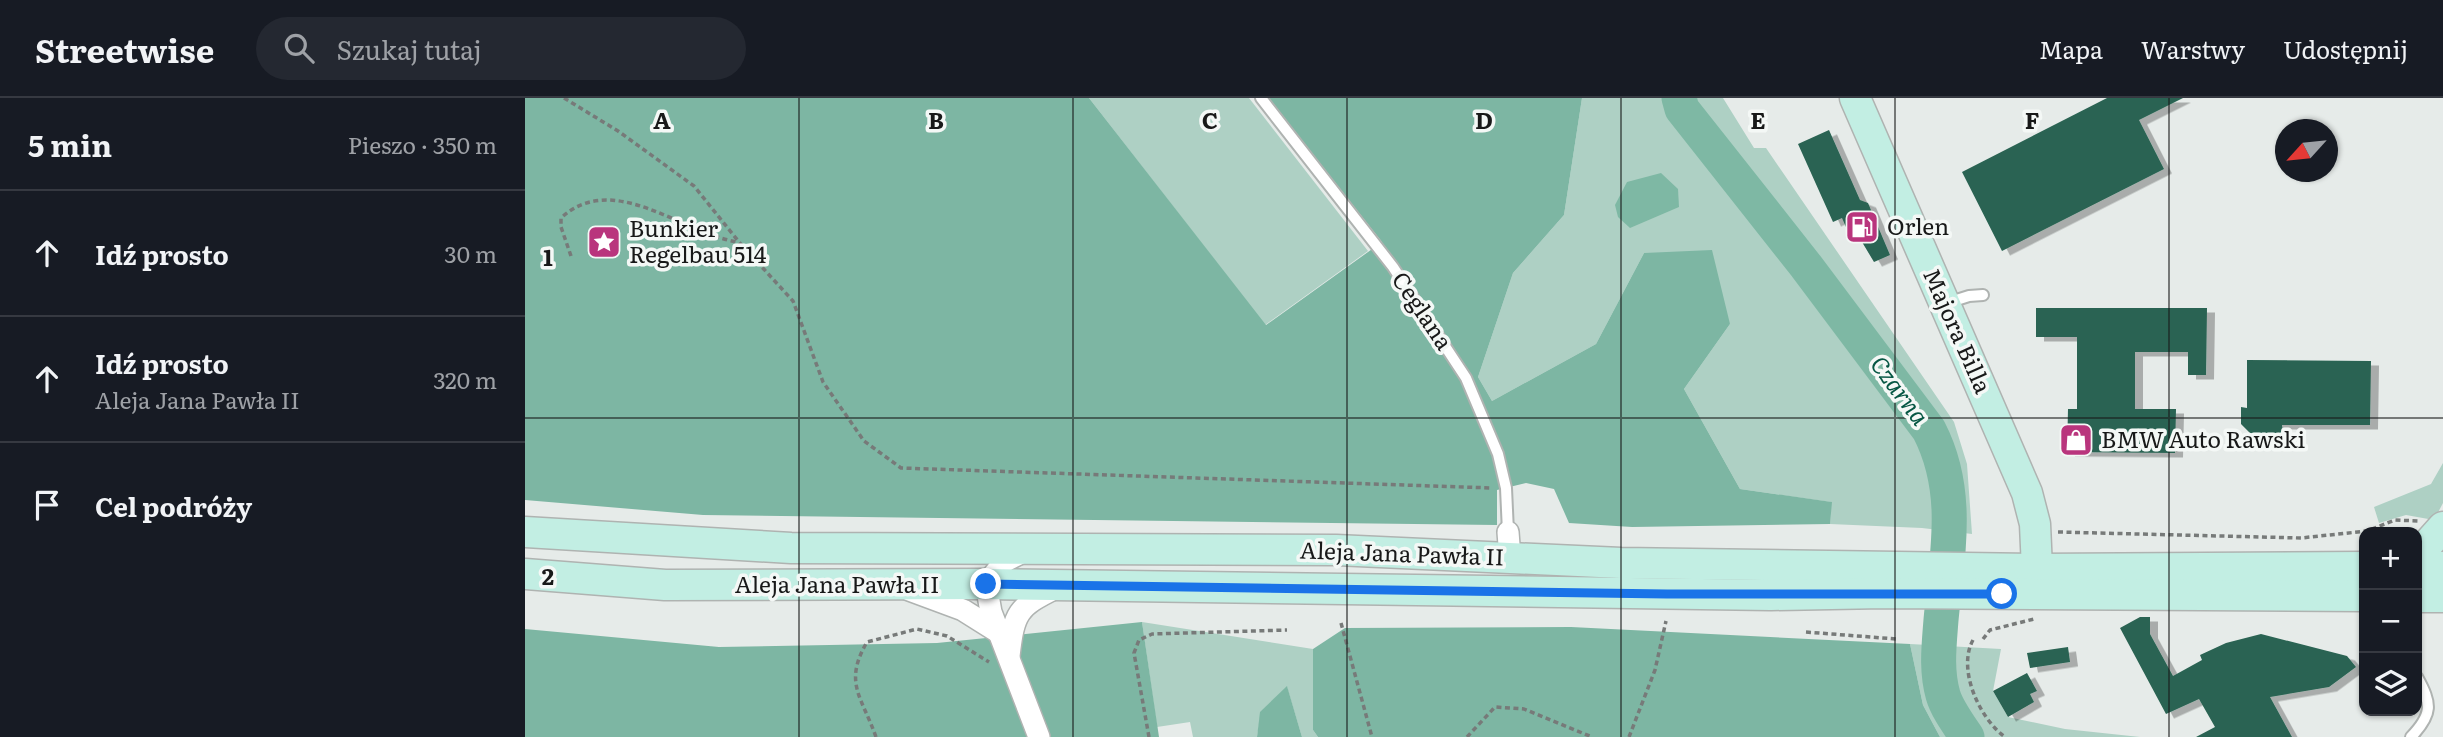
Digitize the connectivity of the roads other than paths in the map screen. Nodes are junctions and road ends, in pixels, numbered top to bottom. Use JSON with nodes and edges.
{"nodes":[{"id":1,"x":1261,"y":98,"type":"edge"},
{"id":2,"x":1855,"y":98,"type":"edge"},
{"id":3,"x":1983,"y":295,"type":"dead end"},
{"id":4,"x":1945,"y":304,"type":"junction"},
{"id":5,"x":2434,"y":525,"type":"edge"},
{"id":6,"x":525,"y":532,"type":"edge"},
{"id":7,"x":1509,"y":545,"type":"junction"},
{"id":8,"x":2422,"y":548,"type":"edge"},
{"id":9,"x":1031,"y":549,"type":"junction"},
{"id":10,"x":2359,"y":567,"type":"edge"},
{"id":11,"x":2422,"y":567,"type":"edge"},
{"id":12,"x":2443,"y":567,"type":"edge"},
{"id":13,"x":2037,"y":569,"type":"junction"},
{"id":14,"x":525,"y":573,"type":"edge"},
{"id":15,"x":1904,"y":580,"type":"junction"},
{"id":16,"x":1970,"y":581,"type":"junction"},
{"id":17,"x":986,"y":584,"type":"junction"},
{"id":18,"x":894,"y":585,"type":"junction"},
{"id":19,"x":1059,"y":586,"type":"junction"},
{"id":20,"x":2359,"y":596,"type":"edge"},
{"id":21,"x":2422,"y":597,"type":"edge"},
{"id":22,"x":2443,"y":597,"type":"edge"},
{"id":23,"x":998,"y":632,"type":"junction"},
{"id":24,"x":1009,"y":658,"type":"junction"},
{"id":25,"x":2422,"y":686,"type":"edge"},
{"id":26,"x":1039,"y":737,"type":"edge"},
{"id":27,"x":2411,"y":737,"type":"edge"}],
"edges":[{"from":1,"to":7,"type":"lane","name":"Ceglana"},
{"from":2,"to":4,"type":"main road","name":"Majora Billa"},
{"from":3,"to":4,"type":"lane"},
{"from":4,"to":13,"type":"main road","name":"Majora Billa"},
{"from":5,"to":8,"type":"main road"},
{"from":6,"to":9,"type":"main road","name":"Aleja Jana Pawła II"},
{"from":7,"to":9,"type":"main road","name":"Aleja Jana Pawła II"},
{"from":7,"to":15,"type":"main road","name":"Aleja Jana Pawła II"},
{"from":9,"to":17,"type":"street"},
{"from":10,"to":13,"type":"main road"},
{"from":11,"to":12,"type":"main road"},
{"from":13,"to":16,"type":"main road"},
{"from":14,"to":18,"type":"main road","name":"Aleja Jana Pawła II"},
{"from":15,"to":16,"type":"main road"},
{"from":15,"to":19,"type":"main road","name":"Aleja Jana Pawła II"},
{"from":16,"to":20,"type":"main road"},
{"from":17,"to":18,"type":"main road","name":"Aleja Jana Pawła II"},
{"from":17,"to":19,"type":"main road","name":"Aleja Jana Pawła II"},
{"from":17,"to":23,"type":"street"},
{"from":18,"to":23,"type":"street"},
{"from":19,"to":24,"type":"street"},
{"from":21,"to":22,"type":"main road"},
{"from":23,"to":24,"type":"street"},
{"from":24,"to":26,"type":"street"},
{"from":25,"to":27,"type":"lane"}]}
